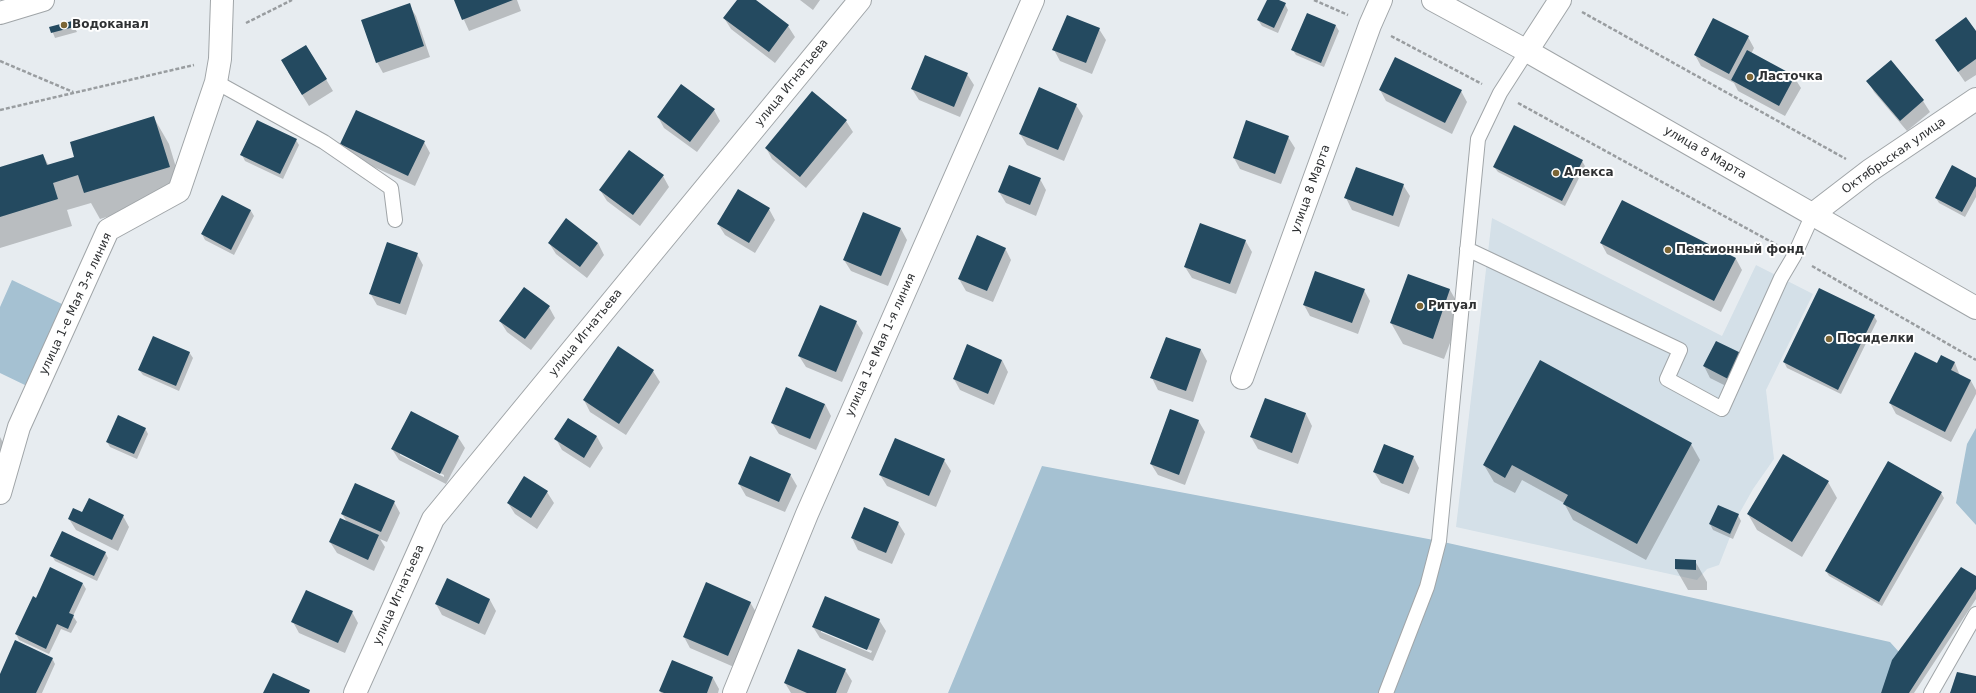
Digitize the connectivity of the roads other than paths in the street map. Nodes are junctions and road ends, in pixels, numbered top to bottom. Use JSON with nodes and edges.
{"nodes":[{"id":1,"x":43,"y":0,"type":"edge"},
{"id":2,"x":222,"y":0,"type":"edge"},
{"id":3,"x":860,"y":0,"type":"edge"},
{"id":4,"x":1033,"y":0,"type":"edge"},
{"id":5,"x":1381,"y":0,"type":"edge"},
{"id":6,"x":1433,"y":0,"type":"edge"},
{"id":7,"x":1560,"y":0,"type":"edge"},
{"id":8,"x":0,"y":13,"type":"edge"},
{"id":9,"x":1527,"y":51,"type":"junction"},
{"id":10,"x":216,"y":82,"type":"junction"},
{"id":11,"x":1976,"y":99,"type":"edge"},
{"id":12,"x":1813,"y":214,"type":"junction"},
{"id":13,"x":394,"y":220,"type":"dead end"},
{"id":14,"x":1467,"y":249,"type":"junction"},
{"id":15,"x":1976,"y":308,"type":"edge"},
{"id":16,"x":1242,"y":378,"type":"dead end"},
{"id":17,"x":0,"y":493,"type":"edge"},
{"id":18,"x":1976,"y":614,"type":"edge"},
{"id":19,"x":355,"y":693,"type":"edge"},
{"id":20,"x":734,"y":693,"type":"edge"},
{"id":21,"x":1386,"y":693,"type":"edge"},
{"id":22,"x":1931,"y":693,"type":"edge"}],
"edges":[{"from":1,"to":8,"type":"street"},
{"from":2,"to":10,"type":"street","name":"улица 1-е Мая 3-я линия"},
{"from":3,"to":19,"type":"street","name":"улица Игнатьева"},
{"from":4,"to":20,"type":"street","name":"улица 1-е Мая 1-я линия"},
{"from":5,"to":16,"type":"street","name":"улица 8 Марта"},
{"from":6,"to":9,"type":"street","name":"улица 8 Марта"},
{"from":7,"to":9,"type":"street"},
{"from":9,"to":12,"type":"street","name":"улица 8 Марта"},
{"from":9,"to":14,"type":"lane"},
{"from":10,"to":13,"type":"lane"},
{"from":10,"to":17,"type":"street","name":"улица 1-е Мая 3-я линия"},
{"from":11,"to":12,"type":"street","name":"Октябрьская улица"},
{"from":12,"to":14,"type":"lane"},
{"from":12,"to":15,"type":"street","name":"улица 8 Марта"},
{"from":14,"to":21,"type":"lane"},
{"from":18,"to":22,"type":"lane"}]}
